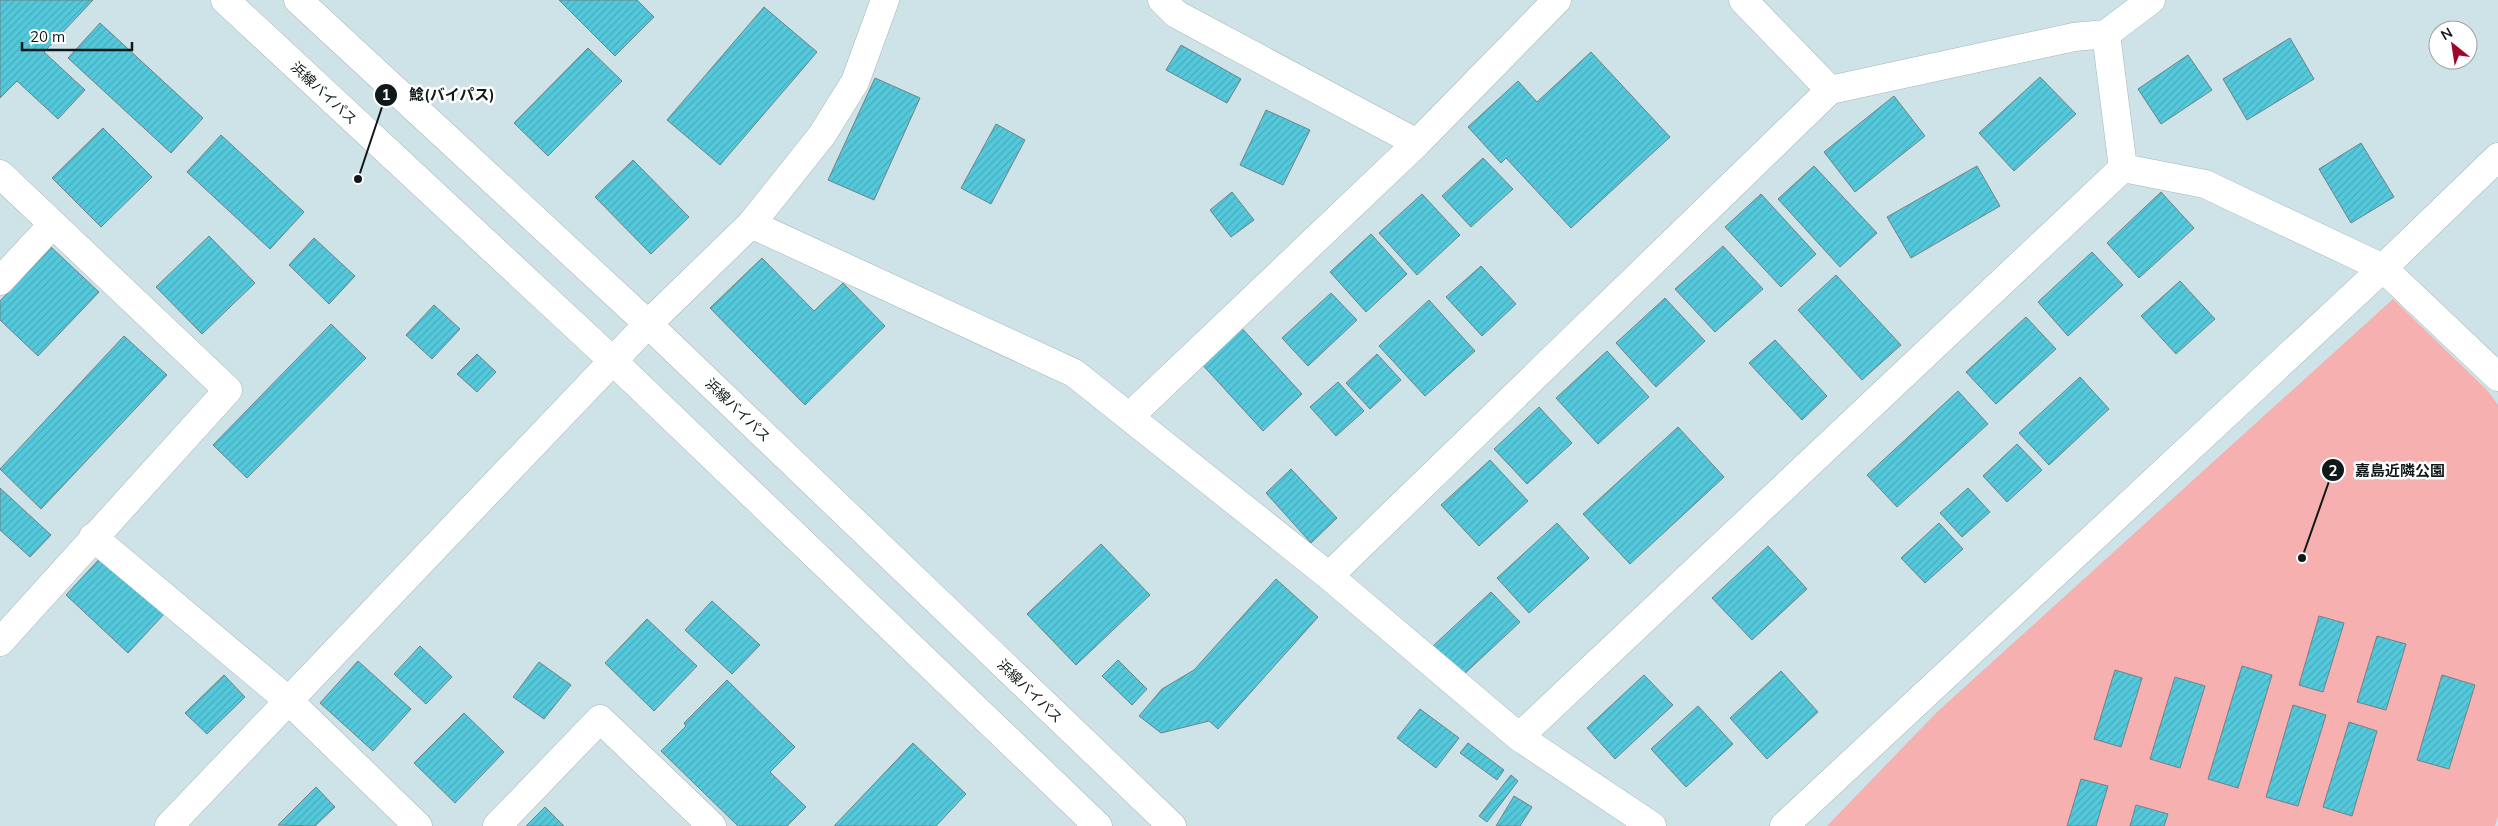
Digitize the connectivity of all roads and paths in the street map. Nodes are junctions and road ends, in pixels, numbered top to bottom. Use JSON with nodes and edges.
{"nodes":[{"id":1,"x":225,"y":0,"type":"edge"},
{"id":2,"x":298,"y":0,"type":"edge"},
{"id":3,"x":884,"y":0,"type":"edge"},
{"id":4,"x":1162,"y":0,"type":"edge"},
{"id":5,"x":1557,"y":0,"type":"edge"},
{"id":6,"x":1743,"y":0,"type":"edge"},
{"id":7,"x":2151,"y":0,"type":"edge"},
{"id":8,"x":2106,"y":34,"type":"junction"},
{"id":9,"x":1830,"y":90,"type":"junction"},
{"id":10,"x":1417,"y":143,"type":"junction"},
{"id":11,"x":2498,"y":157,"type":"edge"},
{"id":12,"x":2123,"y":168,"type":"junction"},
{"id":13,"x":0,"y":174,"type":"edge"},
{"id":14,"x":54,"y":224,"type":"junction"},
{"id":15,"x":751,"y":224,"type":"junction"},
{"id":16,"x":2383,"y":268,"type":"junction"},
{"id":17,"x":0,"y":281,"type":"edge"},
{"id":18,"x":648,"y":324,"type":"junction"},
{"id":19,"x":613,"y":361,"type":"junction"},
{"id":20,"x":2498,"y":378,"type":"edge"},
{"id":21,"x":1129,"y":417,"type":"junction"},
{"id":22,"x":93,"y":537,"type":"junction"},
{"id":23,"x":1329,"y":576,"type":"junction"},
{"id":24,"x":0,"y":642,"type":"edge"},
{"id":25,"x":289,"y":701,"type":"junction"},
{"id":26,"x":1519,"y":737,"type":"junction"},
{"id":27,"x":169,"y":826,"type":"edge"},
{"id":28,"x":418,"y":826,"type":"edge"},
{"id":29,"x":498,"y":826,"type":"edge"},
{"id":30,"x":712,"y":826,"type":"edge"},
{"id":31,"x":1098,"y":826,"type":"edge"},
{"id":32,"x":1172,"y":826,"type":"edge"},
{"id":33,"x":1652,"y":826,"type":"edge"},
{"id":34,"x":1784,"y":826,"type":"edge"}],
"edges":[{"from":1,"to":19,"type":"main road","name":"浜線バイパス"},
{"from":2,"to":18,"type":"main road","name":"浜線バイパス"},
{"from":3,"to":15,"type":"main road"},
{"from":4,"to":10,"type":"main road"},
{"from":5,"to":10,"type":"main road"},
{"from":6,"to":9,"type":"main road"},
{"from":7,"to":8,"type":"main road"},
{"from":8,"to":9,"type":"main road"},
{"from":8,"to":12,"type":"main road"},
{"from":9,"to":23,"type":"main road"},
{"from":10,"to":21,"type":"main road"},
{"from":11,"to":16,"type":"main road"},
{"from":12,"to":16,"type":"main road"},
{"from":12,"to":26,"type":"main road"},
{"from":13,"to":14,"type":"main road"},
{"from":14,"to":17,"type":"main road"},
{"from":14,"to":22,"type":"main road"},
{"from":15,"to":18,"type":"main road"},
{"from":15,"to":21,"type":"main road"},
{"from":16,"to":20,"type":"main road"},
{"from":16,"to":34,"type":"main road"},
{"from":18,"to":19,"type":"main road"},
{"from":18,"to":32,"type":"main road","name":"浜線バイパス"},
{"from":19,"to":25,"type":"main road"},
{"from":19,"to":31,"type":"main road","name":"浜線バイパス"},
{"from":21,"to":23,"type":"main road"},
{"from":22,"to":24,"type":"main road"},
{"from":22,"to":25,"type":"main road"},
{"from":23,"to":26,"type":"main road"},
{"from":25,"to":27,"type":"main road"},
{"from":25,"to":28,"type":"main road"},
{"from":26,"to":33,"type":"main road"},
{"from":29,"to":30,"type":"main road"}]}
